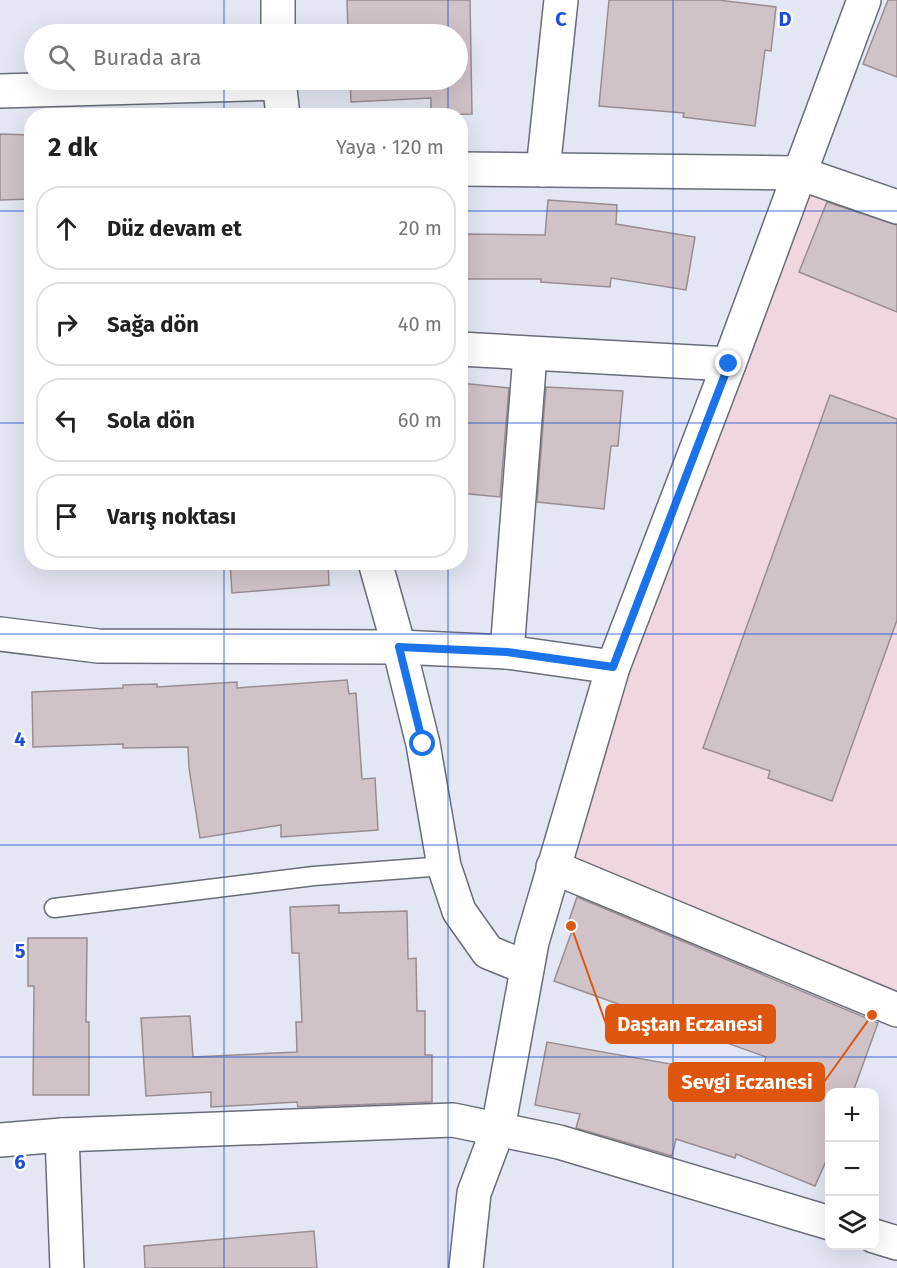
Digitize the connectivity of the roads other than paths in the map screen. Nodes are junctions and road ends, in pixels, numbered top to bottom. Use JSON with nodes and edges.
{"nodes":[{"id":1,"x":278,"y":0,"type":"edge"},
{"id":2,"x":561,"y":0,"type":"edge"},
{"id":3,"x":864,"y":0,"type":"edge"},
{"id":4,"x":278,"y":24,"type":"edge"},
{"id":5,"x":28,"y":90,"type":"edge"},
{"id":6,"x":280,"y":90,"type":"edge"},
{"id":7,"x":0,"y":91,"type":"edge"},
{"id":8,"x":282,"y":108,"type":"edge"},
{"id":9,"x":468,"y":169,"type":"edge"},
{"id":10,"x":543,"y":170,"type":"junction"},
{"id":11,"x":800,"y":173,"type":"junction"},
{"id":12,"x":897,"y":207,"type":"edge"},
{"id":13,"x":468,"y":350,"type":"edge"},
{"id":14,"x":530,"y":355,"type":"junction"},
{"id":15,"x":729,"y":364,"type":"junction"},
{"id":16,"x":377,"y":570,"type":"edge"},
{"id":17,"x":0,"y":634,"type":"edge"},
{"id":18,"x":399,"y":647,"type":"junction"},
{"id":19,"x":507,"y":652,"type":"junction"},
{"id":20,"x":613,"y":667,"type":"junction"},
{"id":21,"x":444,"y":866,"type":"junction"},
{"id":22,"x":553,"y":867,"type":"junction"},
{"id":23,"x":54,"y":908,"type":"dead end"},
{"id":24,"x":527,"y":968,"type":"junction"},
{"id":25,"x":897,"y":1010,"type":"edge"},
{"id":26,"x":498,"y":1130,"type":"junction"},
{"id":27,"x":62,"y":1135,"type":"junction"},
{"id":28,"x":0,"y":1140,"type":"edge"},
{"id":29,"x":825,"y":1222,"type":"edge"},
{"id":30,"x":879,"y":1238,"type":"edge"},
{"id":31,"x":897,"y":1243,"type":"edge"},
{"id":32,"x":67,"y":1268,"type":"edge"},
{"id":33,"x":466,"y":1268,"type":"edge"}],
"edges":[{"from":1,"to":4,"type":"street"},
{"from":2,"to":10,"type":"street"},
{"from":3,"to":11,"type":"street"},
{"from":5,"to":7,"type":"street"},
{"from":6,"to":8,"type":"street"},
{"from":9,"to":10,"type":"street"},
{"from":10,"to":11,"type":"street"},
{"from":11,"to":12,"type":"street"},
{"from":11,"to":15,"type":"street"},
{"from":13,"to":14,"type":"street"},
{"from":14,"to":15,"type":"street"},
{"from":14,"to":19,"type":"street"},
{"from":15,"to":20,"type":"street"},
{"from":16,"to":18,"type":"street"},
{"from":17,"to":18,"type":"street"},
{"from":18,"to":19,"type":"street"},
{"from":18,"to":21,"type":"street"},
{"from":19,"to":20,"type":"street"},
{"from":20,"to":22,"type":"street"},
{"from":21,"to":23,"type":"lane"},
{"from":21,"to":24,"type":"street"},
{"from":22,"to":24,"type":"street"},
{"from":22,"to":25,"type":"street"},
{"from":24,"to":26,"type":"street"},
{"from":26,"to":27,"type":"street"},
{"from":26,"to":29,"type":"street"},
{"from":26,"to":33,"type":"street"},
{"from":27,"to":28,"type":"street"},
{"from":27,"to":32,"type":"street"},
{"from":30,"to":31,"type":"street"}]}
